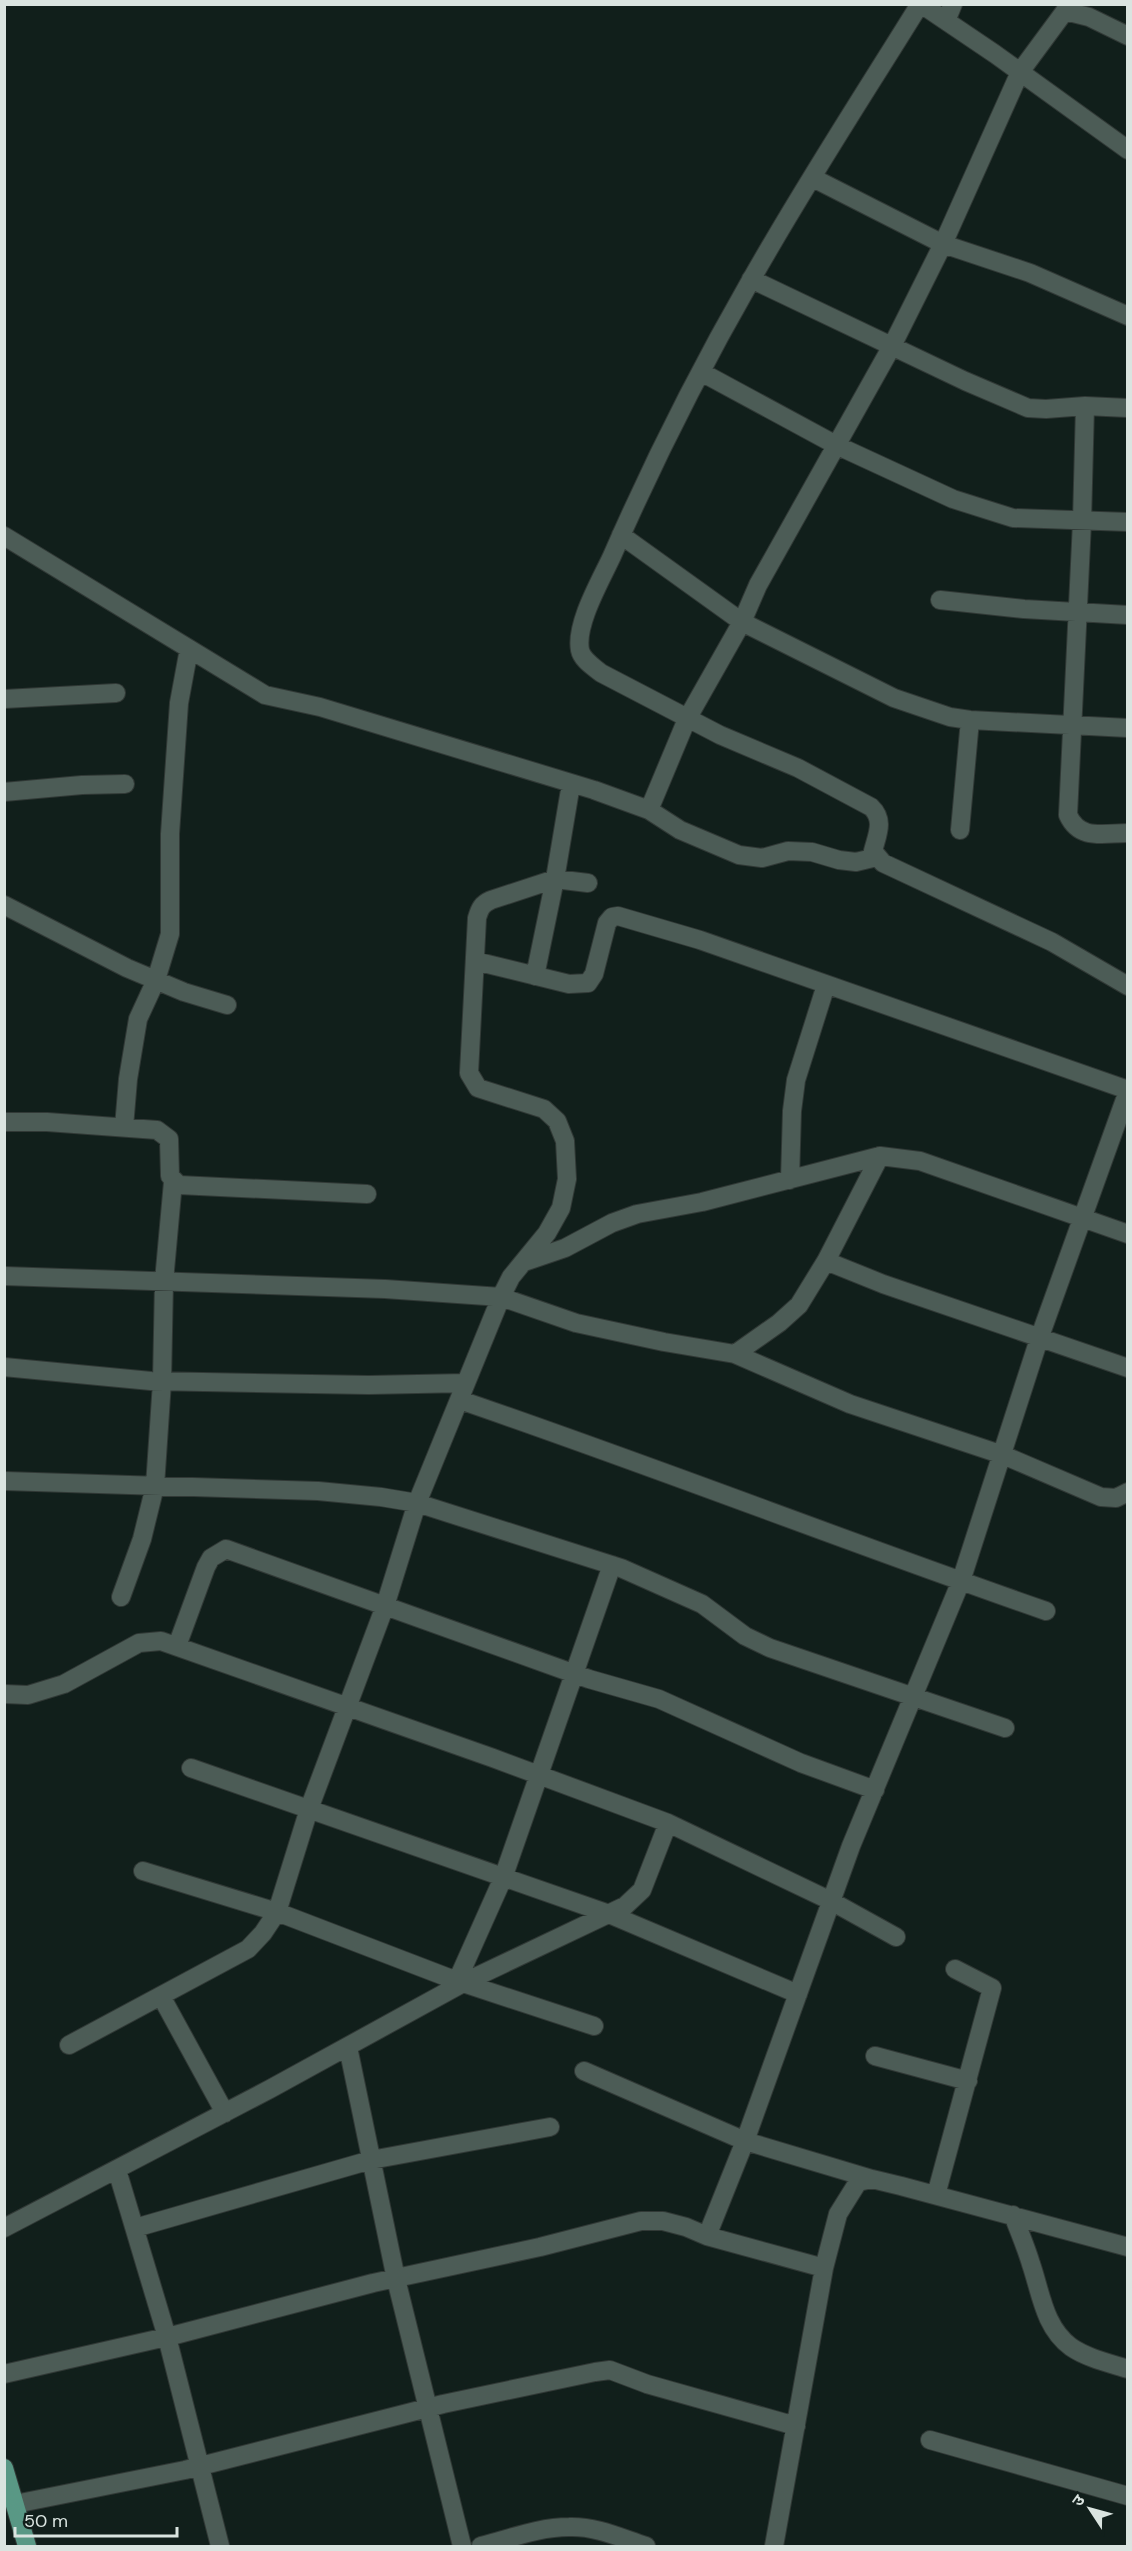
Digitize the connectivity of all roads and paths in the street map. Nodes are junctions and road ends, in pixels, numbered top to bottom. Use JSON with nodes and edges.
{"nodes":[{"id":1,"x":920,"y":4,"type":"edge"},
{"id":2,"x":1066,"y":8,"type":"edge"},
{"id":3,"x":950,"y":13,"type":"edge"},
{"id":4,"x":1128,"y":36,"type":"edge"},
{"id":5,"x":1020,"y":72,"type":"junction"},
{"id":6,"x":1128,"y":150,"type":"edge"},
{"id":7,"x":813,"y":178,"type":"junction"},
{"id":8,"x":943,"y":244,"type":"junction"},
{"id":9,"x":751,"y":279,"type":"junction"},
{"id":10,"x":1128,"y":316,"type":"edge"},
{"id":11,"x":892,"y":346,"type":"junction"},
{"id":12,"x":701,"y":372,"type":"junction"},
{"id":13,"x":1085,"y":406,"type":"junction"},
{"id":14,"x":1128,"y":408,"type":"edge"},
{"id":15,"x":836,"y":445,"type":"junction"},
{"id":16,"x":1082,"y":522,"type":"junction"},
{"id":17,"x":1128,"y":522,"type":"edge"},
{"id":18,"x":621,"y":535,"type":"junction"},
{"id":19,"x":4,"y":536,"type":"edge"},
{"id":20,"x":940,"y":600,"type":"dead end"},
{"id":21,"x":1078,"y":612,"type":"junction"},
{"id":22,"x":1128,"y":615,"type":"edge"},
{"id":23,"x":742,"y":622,"type":"junction"},
{"id":24,"x":189,"y":649,"type":"junction"},
{"id":25,"x":116,"y":693,"type":"dead end"},
{"id":26,"x":4,"y":699,"type":"edge"},
{"id":27,"x":687,"y":719,"type":"junction"},
{"id":28,"x":970,"y":720,"type":"junction"},
{"id":29,"x":1072,"y":725,"type":"junction"},
{"id":30,"x":1128,"y":728,"type":"edge"},
{"id":31,"x":125,"y":784,"type":"dead end"},
{"id":32,"x":571,"y":784,"type":"junction"},
{"id":33,"x":4,"y":792,"type":"edge"},
{"id":34,"x":649,"y":810,"type":"junction"},
{"id":35,"x":960,"y":830,"type":"dead end"},
{"id":36,"x":1128,"y":833,"type":"edge"},
{"id":37,"x":877,"y":857,"type":"junction"},
{"id":38,"x":555,"y":879,"type":"junction"},
{"id":39,"x":588,"y":883,"type":"dead end"},
{"id":40,"x":4,"y":905,"type":"edge"},
{"id":41,"x":475,"y":961,"type":"junction"},
{"id":42,"x":535,"y":976,"type":"junction"},
{"id":43,"x":156,"y":980,"type":"junction"},
{"id":44,"x":826,"y":985,"type":"junction"},
{"id":45,"x":1128,"y":986,"type":"edge"},
{"id":46,"x":227,"y":1005,"type":"dead end"},
{"id":47,"x":1128,"y":1090,"type":"edge"},
{"id":48,"x":4,"y":1122,"type":"edge"},
{"id":49,"x":124,"y":1127,"type":"junction"},
{"id":50,"x":880,"y":1156,"type":"junction"},
{"id":51,"x":790,"y":1180,"type":"junction"},
{"id":52,"x":173,"y":1182,"type":"junction"},
{"id":53,"x":368,"y":1194,"type":"dead end"},
{"id":54,"x":1082,"y":1218,"type":"junction"},
{"id":55,"x":1128,"y":1234,"type":"edge"},
{"id":56,"x":826,"y":1262,"type":"junction"},
{"id":57,"x":522,"y":1263,"type":"junction"},
{"id":58,"x":4,"y":1276,"type":"edge"},
{"id":59,"x":164,"y":1281,"type":"junction"},
{"id":60,"x":501,"y":1297,"type":"junction"},
{"id":61,"x":1039,"y":1339,"type":"junction"},
{"id":62,"x":735,"y":1354,"type":"junction"},
{"id":63,"x":4,"y":1367,"type":"edge"},
{"id":64,"x":1128,"y":1368,"type":"edge"},
{"id":65,"x":162,"y":1382,"type":"junction"},
{"id":66,"x":463,"y":1391,"type":"junction"},
{"id":67,"x":1003,"y":1455,"type":"junction"},
{"id":68,"x":4,"y":1481,"type":"edge"},
{"id":69,"x":155,"y":1486,"type":"junction"},
{"id":70,"x":1128,"y":1492,"type":"edge"},
{"id":71,"x":417,"y":1503,"type":"junction"},
{"id":72,"x":612,"y":1565,"type":"junction"},
{"id":73,"x":961,"y":1581,"type":"junction"},
{"id":74,"x":121,"y":1597,"type":"dead end"},
{"id":75,"x":385,"y":1606,"type":"junction"},
{"id":76,"x":1046,"y":1611,"type":"dead end"},
{"id":77,"x":177,"y":1646,"type":"junction"},
{"id":78,"x":573,"y":1673,"type":"junction"},
{"id":79,"x":4,"y":1694,"type":"edge"},
{"id":80,"x":914,"y":1697,"type":"junction"},
{"id":81,"x":348,"y":1707,"type":"junction"},
{"id":82,"x":1005,"y":1728,"type":"dead end"},
{"id":83,"x":191,"y":1768,"type":"dead end"},
{"id":84,"x":540,"y":1775,"type":"junction"},
{"id":85,"x":875,"y":1790,"type":"junction"},
{"id":86,"x":309,"y":1809,"type":"junction"},
{"id":87,"x":668,"y":1823,"type":"junction"},
{"id":88,"x":143,"y":1871,"type":"dead end"},
{"id":89,"x":503,"y":1878,"type":"junction"},
{"id":90,"x":831,"y":1901,"type":"junction"},
{"id":91,"x":277,"y":1912,"type":"junction"},
{"id":92,"x":609,"y":1914,"type":"junction"},
{"id":93,"x":896,"y":1937,"type":"dead end"},
{"id":94,"x":955,"y":1969,"type":"dead end"},
{"id":95,"x":460,"y":1982,"type":"junction"},
{"id":96,"x":798,"y":1994,"type":"junction"},
{"id":97,"x":161,"y":1996,"type":"junction"},
{"id":98,"x":594,"y":2026,"type":"dead end"},
{"id":99,"x":69,"y":2045,"type":"dead end"},
{"id":100,"x":348,"y":2047,"type":"junction"},
{"id":101,"x":875,"y":2056,"type":"dead end"},
{"id":102,"x":584,"y":2071,"type":"dead end"},
{"id":103,"x":968,"y":2081,"type":"junction"},
{"id":104,"x":225,"y":2113,"type":"junction"},
{"id":105,"x":550,"y":2127,"type":"dead end"},
{"id":106,"x":745,"y":2141,"type":"junction"},
{"id":107,"x":371,"y":2160,"type":"junction"},
{"id":108,"x":117,"y":2170,"type":"junction"},
{"id":109,"x":872,"y":2178,"type":"junction"},
{"id":110,"x":936,"y":2195,"type":"junction"},
{"id":111,"x":1013,"y":2215,"type":"junction"},
{"id":112,"x":4,"y":2228,"type":"edge"},
{"id":113,"x":135,"y":2228,"type":"junction"},
{"id":114,"x":707,"y":2236,"type":"junction"},
{"id":115,"x":1128,"y":2247,"type":"edge"},
{"id":116,"x":824,"y":2268,"type":"junction"},
{"id":117,"x":396,"y":2278,"type":"junction"},
{"id":118,"x":167,"y":2337,"type":"junction"},
{"id":119,"x":1128,"y":2369,"type":"edge"},
{"id":120,"x":4,"y":2374,"type":"edge"},
{"id":121,"x":428,"y":2409,"type":"junction"},
{"id":122,"x":796,"y":2426,"type":"junction"},
{"id":123,"x":930,"y":2440,"type":"dead end"},
{"id":124,"x":201,"y":2466,"type":"junction"},
{"id":125,"x":4,"y":2468,"type":"edge"},
{"id":126,"x":1128,"y":2496,"type":"edge"},
{"id":127,"x":15,"y":2504,"type":"junction"},
{"id":128,"x":27,"y":2547,"type":"edge"},
{"id":129,"x":219,"y":2547,"type":"edge"},
{"id":130,"x":462,"y":2547,"type":"edge"},
{"id":131,"x":482,"y":2547,"type":"edge"},
{"id":132,"x":646,"y":2547,"type":"edge"},
{"id":133,"x":774,"y":2547,"type":"edge"}],
"edges":[{"from":1,"to":3,"type":"street"},
{"from":1,"to":7,"type":"street"},
{"from":2,"to":4,"type":"street"},
{"from":2,"to":5,"type":"street"},
{"from":3,"to":5,"type":"street"},
{"from":5,"to":6,"type":"street"},
{"from":5,"to":8,"type":"street"},
{"from":7,"to":8,"type":"street"},
{"from":7,"to":9,"type":"street"},
{"from":8,"to":10,"type":"street"},
{"from":8,"to":11,"type":"street"},
{"from":9,"to":11,"type":"street"},
{"from":9,"to":12,"type":"street"},
{"from":11,"to":13,"type":"street"},
{"from":11,"to":15,"type":"street"},
{"from":12,"to":15,"type":"street"},
{"from":12,"to":18,"type":"street"},
{"from":13,"to":14,"type":"street"},
{"from":13,"to":16,"type":"street"},
{"from":15,"to":16,"type":"street"},
{"from":15,"to":23,"type":"street"},
{"from":16,"to":17,"type":"street"},
{"from":16,"to":21,"type":"street"},
{"from":18,"to":23,"type":"street"},
{"from":18,"to":27,"type":"street"},
{"from":19,"to":24,"type":"street"},
{"from":20,"to":21,"type":"street"},
{"from":21,"to":22,"type":"street"},
{"from":21,"to":29,"type":"street"},
{"from":23,"to":27,"type":"street"},
{"from":23,"to":28,"type":"street"},
{"from":24,"to":32,"type":"street"},
{"from":24,"to":43,"type":"street"},
{"from":25,"to":26,"type":"street"},
{"from":27,"to":34,"type":"street"},
{"from":27,"to":37,"type":"street"},
{"from":28,"to":29,"type":"street"},
{"from":28,"to":35,"type":"street"},
{"from":29,"to":30,"type":"street"},
{"from":29,"to":36,"type":"street"},
{"from":31,"to":33,"type":"street"},
{"from":32,"to":34,"type":"street"},
{"from":32,"to":38,"type":"street"},
{"from":34,"to":37,"type":"street"},
{"from":37,"to":45,"type":"street"},
{"from":38,"to":39,"type":"street"},
{"from":38,"to":41,"type":"street"},
{"from":38,"to":42,"type":"street"},
{"from":40,"to":43,"type":"street"},
{"from":41,"to":42,"type":"street"},
{"from":41,"to":57,"type":"street"},
{"from":42,"to":44,"type":"street"},
{"from":43,"to":46,"type":"street"},
{"from":43,"to":49,"type":"street"},
{"from":44,"to":47,"type":"street"},
{"from":44,"to":51,"type":"street"},
{"from":47,"to":54,"type":"street"},
{"from":48,"to":49,"type":"street"},
{"from":49,"to":52,"type":"street"},
{"from":50,"to":51,"type":"street"},
{"from":50,"to":54,"type":"street"},
{"from":50,"to":56,"type":"street"},
{"from":51,"to":57,"type":"street"},
{"from":52,"to":53,"type":"street"},
{"from":52,"to":59,"type":"street"},
{"from":54,"to":55,"type":"street"},
{"from":54,"to":61,"type":"street"},
{"from":56,"to":61,"type":"street"},
{"from":56,"to":62,"type":"street"},
{"from":57,"to":60,"type":"street"},
{"from":58,"to":59,"type":"street"},
{"from":59,"to":60,"type":"street"},
{"from":59,"to":65,"type":"street"},
{"from":60,"to":62,"type":"street"},
{"from":60,"to":66,"type":"street"},
{"from":61,"to":64,"type":"street"},
{"from":61,"to":67,"type":"street"},
{"from":62,"to":67,"type":"street"},
{"from":63,"to":65,"type":"street"},
{"from":65,"to":66,"type":"street"},
{"from":65,"to":69,"type":"street"},
{"from":66,"to":71,"type":"street"},
{"from":66,"to":73,"type":"street"},
{"from":67,"to":70,"type":"street"},
{"from":67,"to":73,"type":"street"},
{"from":68,"to":69,"type":"street"},
{"from":69,"to":71,"type":"street"},
{"from":69,"to":74,"type":"street"},
{"from":71,"to":72,"type":"street"},
{"from":71,"to":75,"type":"street"},
{"from":72,"to":78,"type":"street"},
{"from":72,"to":80,"type":"street"},
{"from":73,"to":76,"type":"street"},
{"from":73,"to":80,"type":"street"},
{"from":75,"to":77,"type":"street"},
{"from":75,"to":78,"type":"street"},
{"from":75,"to":81,"type":"street"},
{"from":77,"to":79,"type":"street"},
{"from":77,"to":81,"type":"street"},
{"from":78,"to":84,"type":"street"},
{"from":78,"to":85,"type":"street"},
{"from":80,"to":82,"type":"street"},
{"from":80,"to":85,"type":"street"},
{"from":81,"to":84,"type":"street"},
{"from":81,"to":86,"type":"street"},
{"from":83,"to":86,"type":"street"},
{"from":84,"to":87,"type":"street"},
{"from":84,"to":89,"type":"street"},
{"from":85,"to":90,"type":"street"},
{"from":86,"to":89,"type":"street"},
{"from":86,"to":91,"type":"street"},
{"from":87,"to":90,"type":"street"},
{"from":87,"to":92,"type":"street"},
{"from":88,"to":91,"type":"street"},
{"from":89,"to":92,"type":"street"},
{"from":89,"to":95,"type":"street"},
{"from":90,"to":93,"type":"street"},
{"from":90,"to":96,"type":"street"},
{"from":91,"to":95,"type":"street"},
{"from":91,"to":97,"type":"street"},
{"from":92,"to":95,"type":"street"},
{"from":92,"to":96,"type":"street"},
{"from":94,"to":103,"type":"street"},
{"from":95,"to":98,"type":"street"},
{"from":95,"to":100,"type":"street"},
{"from":96,"to":106,"type":"street"},
{"from":97,"to":99,"type":"street"},
{"from":97,"to":104,"type":"street"},
{"from":100,"to":104,"type":"street"},
{"from":100,"to":107,"type":"street"},
{"from":101,"to":103,"type":"street"},
{"from":102,"to":106,"type":"street"},
{"from":103,"to":110,"type":"street"},
{"from":104,"to":108,"type":"street"},
{"from":105,"to":107,"type":"street"},
{"from":106,"to":109,"type":"street"},
{"from":106,"to":114,"type":"street"},
{"from":107,"to":113,"type":"street"},
{"from":107,"to":117,"type":"street"},
{"from":108,"to":112,"type":"street"},
{"from":108,"to":113,"type":"street"},
{"from":109,"to":110,"type":"street"},
{"from":109,"to":116,"type":"street"},
{"from":110,"to":111,"type":"street"},
{"from":111,"to":115,"type":"street"},
{"from":111,"to":119,"type":"street"},
{"from":113,"to":118,"type":"street"},
{"from":114,"to":116,"type":"street"},
{"from":114,"to":117,"type":"street"},
{"from":116,"to":122,"type":"street"},
{"from":117,"to":118,"type":"street"},
{"from":117,"to":121,"type":"street"},
{"from":118,"to":120,"type":"street"},
{"from":118,"to":124,"type":"street"},
{"from":121,"to":122,"type":"street"},
{"from":121,"to":124,"type":"street"},
{"from":121,"to":130,"type":"street"},
{"from":122,"to":133,"type":"street"},
{"from":123,"to":126,"type":"street"},
{"from":124,"to":127,"type":"street"},
{"from":124,"to":129,"type":"street"},
{"from":125,"to":127,"type":"main road"},
{"from":127,"to":128,"type":"main road"},
{"from":131,"to":132,"type":"street"}]}
